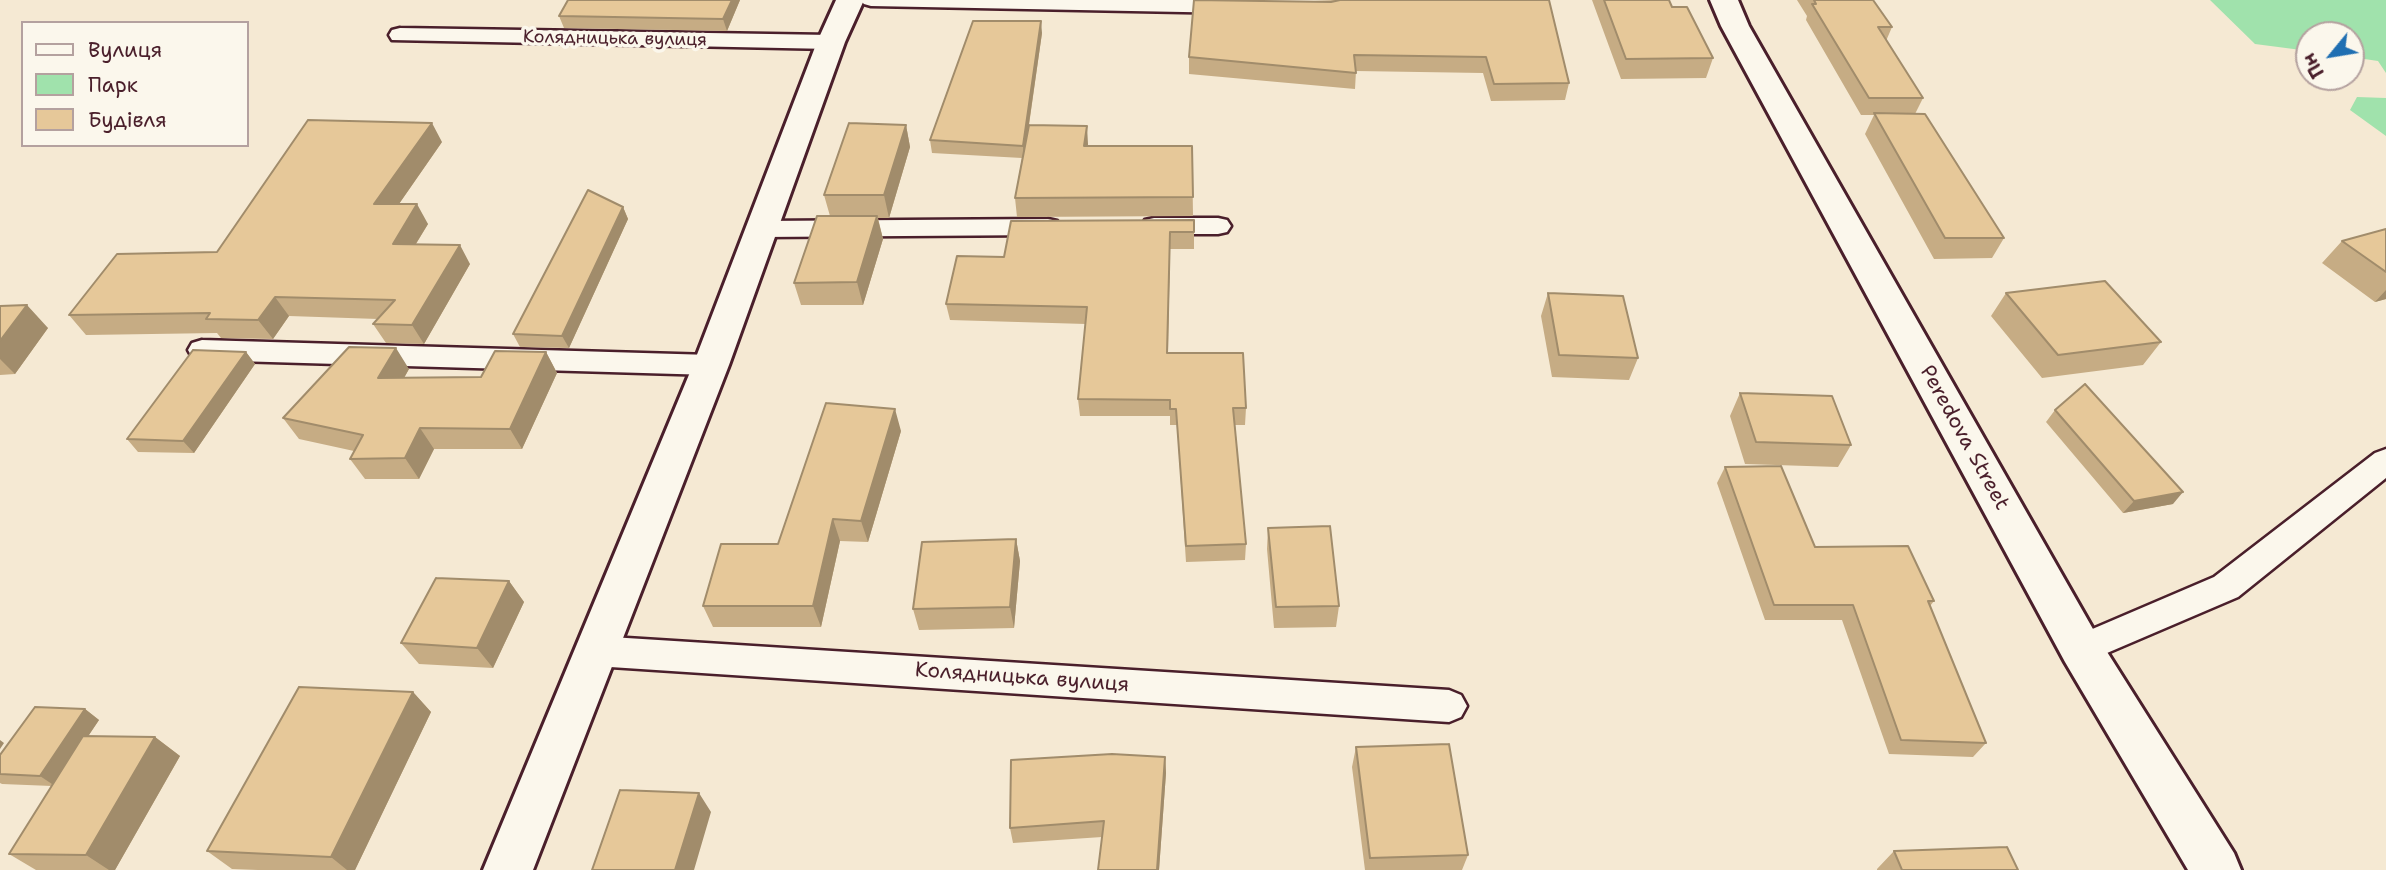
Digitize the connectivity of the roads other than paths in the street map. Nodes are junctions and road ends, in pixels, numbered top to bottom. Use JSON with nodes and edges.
{"nodes":[{"id":1,"x":850,"y":0,"type":"edge"},
{"id":2,"x":871,"y":0,"type":"edge"},
{"id":3,"x":1724,"y":0,"type":"edge"},
{"id":4,"x":1261,"y":8,"type":"edge"},
{"id":5,"x":400,"y":35,"type":"dead end"},
{"id":6,"x":831,"y":43,"type":"junction"},
{"id":7,"x":1135,"y":226,"type":"edge"},
{"id":8,"x":1218,"y":226,"type":"dead end"},
{"id":9,"x":1066,"y":227,"type":"edge"},
{"id":10,"x":761,"y":229,"type":"junction"},
{"id":11,"x":202,"y":350,"type":"edge"},
{"id":12,"x":711,"y":365,"type":"junction"},
{"id":13,"x":2386,"y":461,"type":"edge"},
{"id":14,"x":2081,"y":649,"type":"junction"},
{"id":15,"x":595,"y":651,"type":"junction"},
{"id":16,"x":1449,"y":706,"type":"dead end"},
{"id":17,"x":508,"y":870,"type":"edge"},
{"id":18,"x":2216,"y":870,"type":"edge"}],
"edges":[{"from":1,"to":6,"type":"street"},
{"from":2,"to":4,"type":"lane"},
{"from":3,"to":14,"type":"street","name":"Peredova Street"},
{"from":5,"to":6,"type":"lane","name":"Колядницька вулиця"},
{"from":6,"to":10,"type":"street"},
{"from":7,"to":8,"type":"lane"},
{"from":9,"to":10,"type":"lane"},
{"from":10,"to":12,"type":"street"},
{"from":11,"to":12,"type":"lane"},
{"from":12,"to":15,"type":"street"},
{"from":13,"to":14,"type":"lane"},
{"from":14,"to":18,"type":"street","name":"Peredova Street"},
{"from":15,"to":16,"type":"lane","name":"Колядницька вулиця"},
{"from":15,"to":17,"type":"street"}]}
